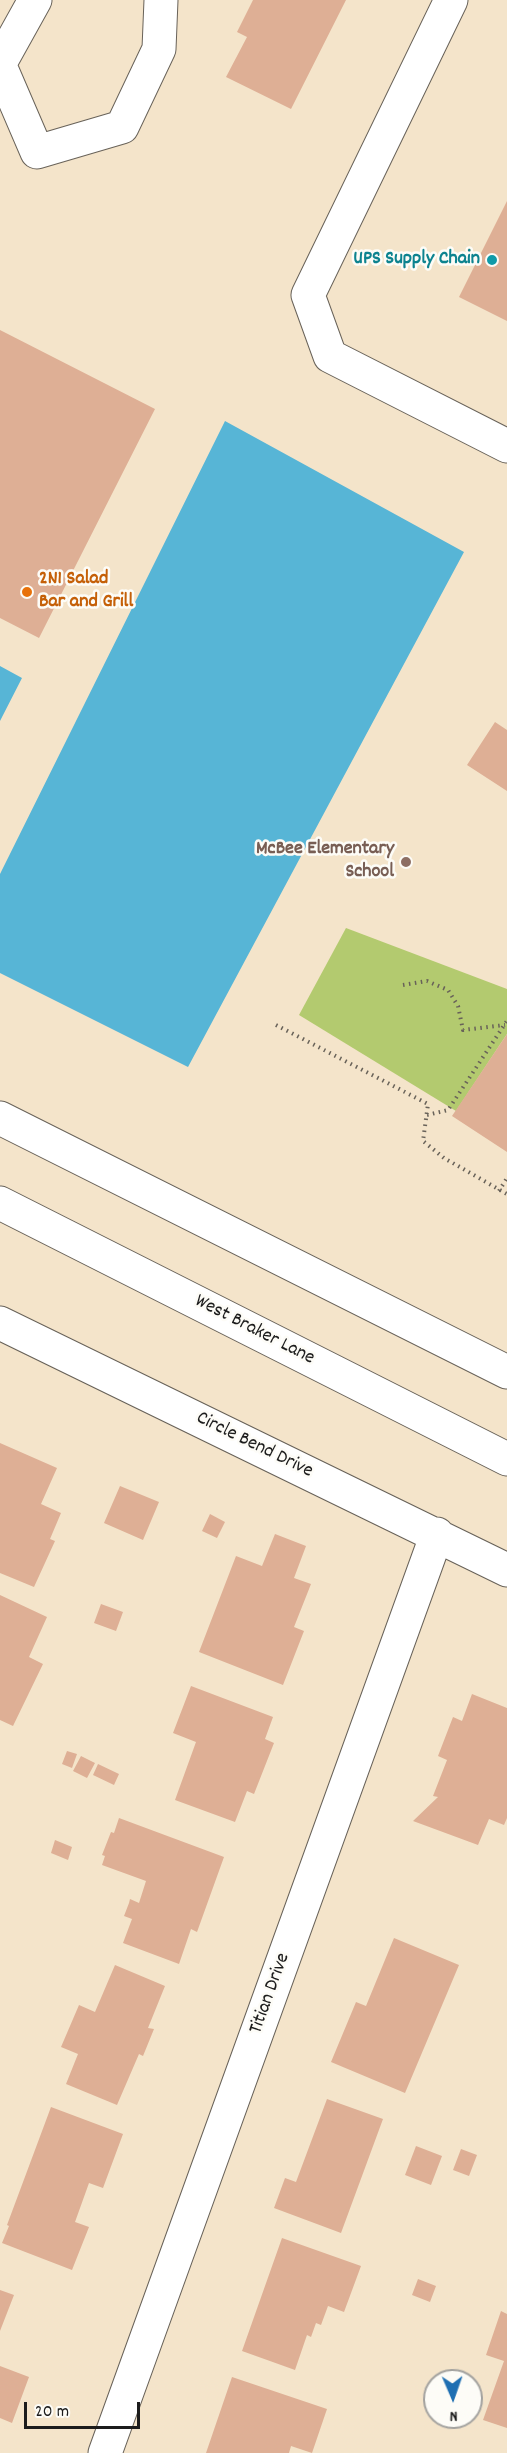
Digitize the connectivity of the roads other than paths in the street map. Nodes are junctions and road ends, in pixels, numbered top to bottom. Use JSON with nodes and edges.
{"nodes":[{"id":1,"x":35,"y":0,"type":"edge"},
{"id":2,"x":161,"y":0,"type":"edge"},
{"id":3,"x":451,"y":0,"type":"edge"},
{"id":4,"x":0,"y":64,"type":"edge"},
{"id":5,"x":507,"y":446,"type":"edge"},
{"id":6,"x":0,"y":1118,"type":"edge"},
{"id":7,"x":0,"y":1203,"type":"edge"},
{"id":8,"x":0,"y":1323,"type":"edge"},
{"id":9,"x":507,"y":1372,"type":"edge"},
{"id":10,"x":507,"y":1459,"type":"edge"},
{"id":11,"x":437,"y":1534,"type":"junction"},
{"id":12,"x":507,"y":1570,"type":"edge"},
{"id":13,"x":105,"y":2453,"type":"edge"}],
"edges":[{"from":1,"to":4,"type":"street"},
{"from":2,"to":4,"type":"street"},
{"from":3,"to":5,"type":"street"},
{"from":6,"to":9,"type":"street"},
{"from":7,"to":10,"type":"street","name":"West Braker Lane"},
{"from":8,"to":11,"type":"street","name":"Circle Bend Drive"},
{"from":11,"to":12,"type":"street","name":"Circle Bend Drive"},
{"from":11,"to":13,"type":"street","name":"Titian Drive"}]}
